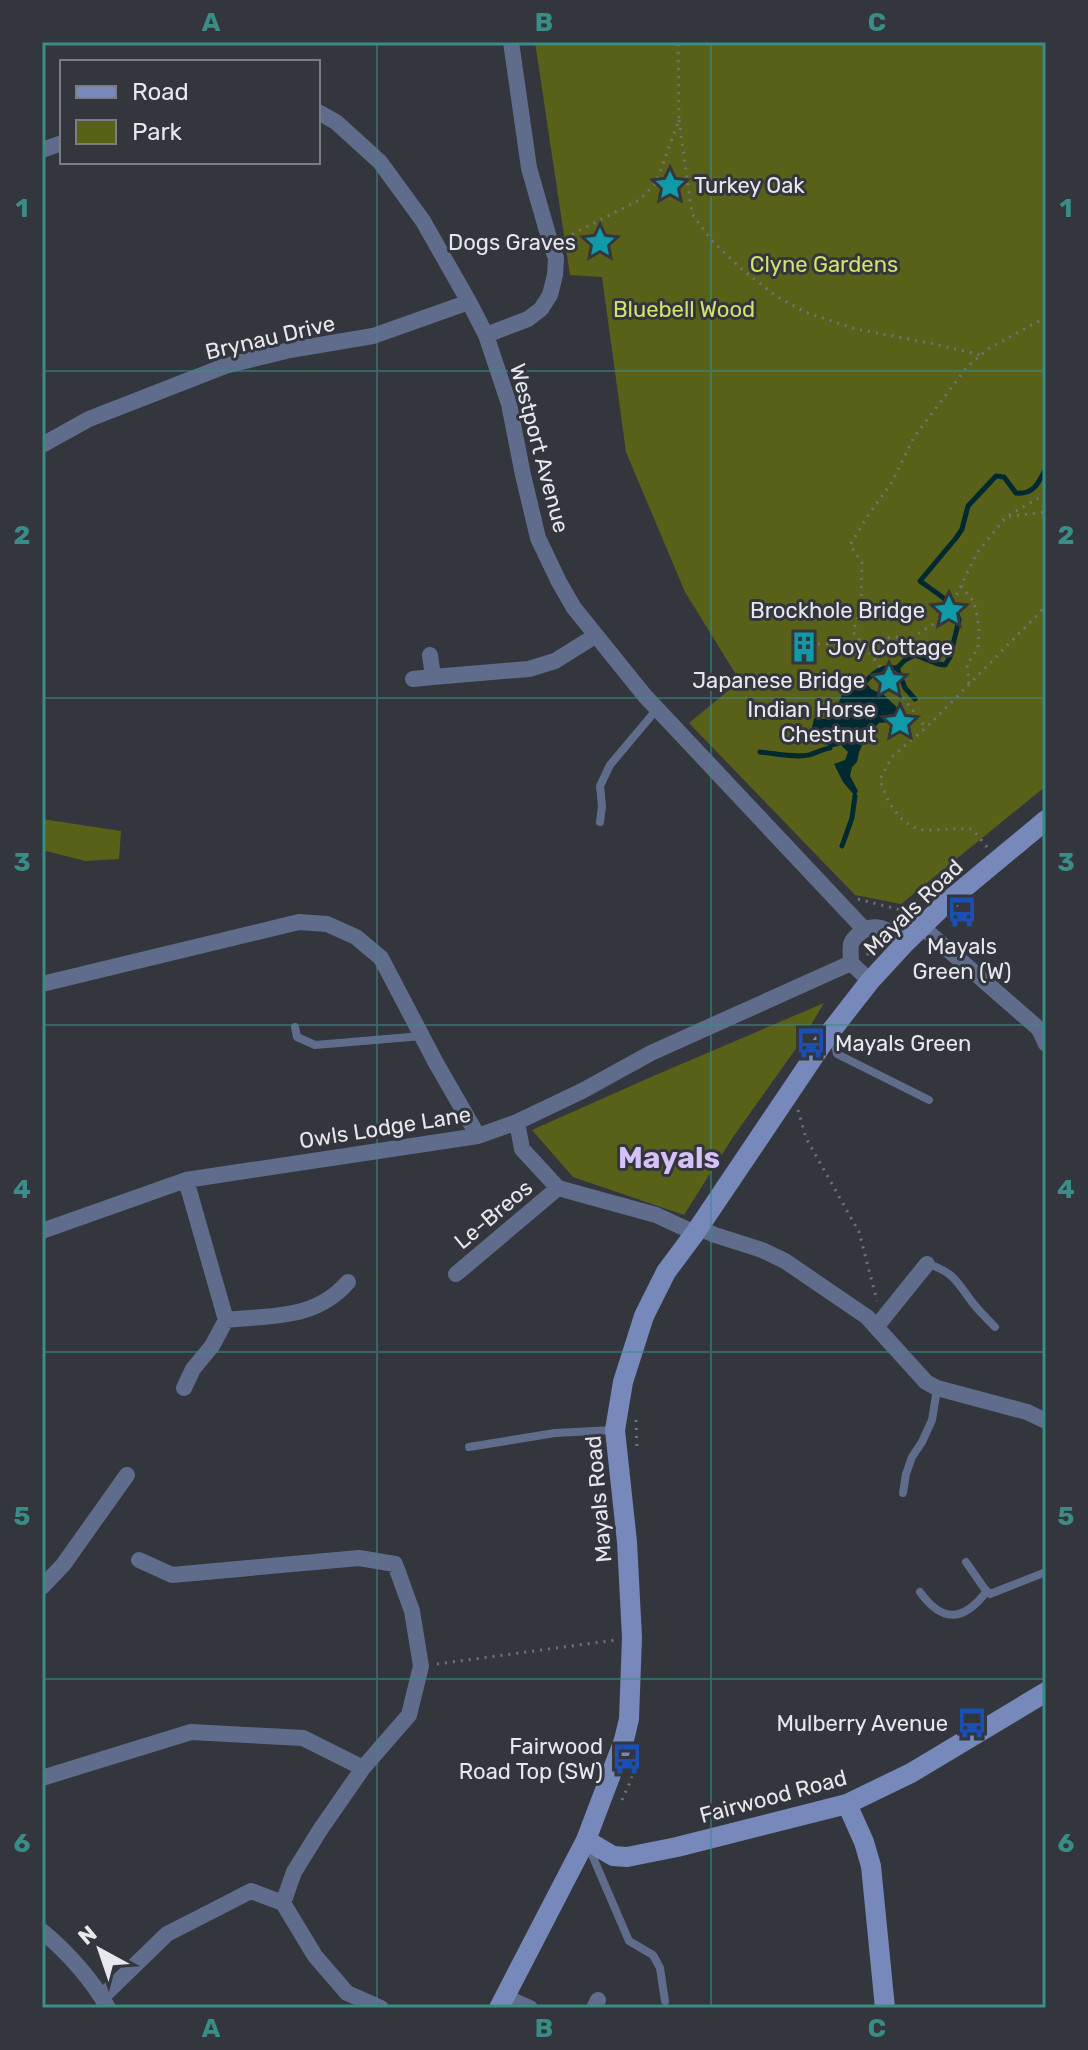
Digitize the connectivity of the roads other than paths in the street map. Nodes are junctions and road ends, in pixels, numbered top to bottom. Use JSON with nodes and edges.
{"nodes":[{"id":1,"x":511,"y":42,"type":"edge"},
{"id":2,"x":320,"y":113,"type":"edge"},
{"id":3,"x":469,"y":302,"type":"junction"},
{"id":4,"x":486,"y":335,"type":"junction"},
{"id":5,"x":42,"y":445,"type":"edge"},
{"id":6,"x":595,"y":636,"type":"junction"},
{"id":7,"x":430,"y":655,"type":"dead end"},
{"id":8,"x":433,"y":677,"type":"junction"},
{"id":9,"x":413,"y":679,"type":"dead end"},
{"id":10,"x":657,"y":709,"type":"junction"},
{"id":11,"x":1046,"y":820,"type":"edge"},
{"id":12,"x":600,"y":822,"type":"dead end"},
{"id":13,"x":921,"y":926,"type":"junction"},
{"id":14,"x":864,"y":929,"type":"junction"},
{"id":15,"x":906,"y":942,"type":"junction"},
{"id":16,"x":851,"y":963,"type":"junction"},
{"id":17,"x":870,"y":981,"type":"junction"},
{"id":18,"x":42,"y":984,"type":"edge"},
{"id":19,"x":295,"y":1027,"type":"dead end"},
{"id":20,"x":831,"y":1031,"type":"junction"},
{"id":21,"x":1044,"y":1035,"type":"edge"},
{"id":22,"x":422,"y":1036,"type":"junction"},
{"id":23,"x":929,"y":1100,"type":"dead end"},
{"id":24,"x":517,"y":1122,"type":"junction"},
{"id":25,"x":478,"y":1136,"type":"junction"},
{"id":26,"x":186,"y":1180,"type":"junction"},
{"id":27,"x":558,"y":1188,"type":"junction"},
{"id":28,"x":697,"y":1230,"type":"junction"},
{"id":29,"x":42,"y":1231,"type":"edge"},
{"id":30,"x":927,"y":1264,"type":"joint"},
{"id":31,"x":456,"y":1274,"type":"dead end"},
{"id":32,"x":348,"y":1282,"type":"dead end"},
{"id":33,"x":226,"y":1320,"type":"junction"},
{"id":34,"x":872,"y":1322,"type":"junction"},
{"id":35,"x":995,"y":1327,"type":"dead end"},
{"id":36,"x":184,"y":1388,"type":"dead end"},
{"id":37,"x":937,"y":1388,"type":"junction"},
{"id":38,"x":1046,"y":1421,"type":"edge"},
{"id":39,"x":615,"y":1430,"type":"junction"},
{"id":40,"x":469,"y":1447,"type":"dead end"},
{"id":41,"x":127,"y":1475,"type":"dead end"},
{"id":42,"x":903,"y":1493,"type":"dead end"},
{"id":43,"x":139,"y":1560,"type":"dead end"},
{"id":44,"x":966,"y":1562,"type":"dead end"},
{"id":45,"x":1046,"y":1572,"type":"edge"},
{"id":46,"x":42,"y":1587,"type":"edge"},
{"id":47,"x":987,"y":1591,"type":"junction"},
{"id":48,"x":920,"y":1592,"type":"dead end"},
{"id":49,"x":1046,"y":1692,"type":"edge"},
{"id":50,"x":363,"y":1768,"type":"junction"},
{"id":51,"x":42,"y":1778,"type":"edge"},
{"id":52,"x":847,"y":1804,"type":"junction"},
{"id":53,"x":586,"y":1840,"type":"junction"},
{"id":54,"x":283,"y":1903,"type":"junction"},
{"id":55,"x":42,"y":1931,"type":"edge"},
{"id":56,"x":665,"y":2001,"type":"dead end"},
{"id":57,"x":105,"y":2002,"type":"edge"},
{"id":58,"x":502,"y":2002,"type":"edge"},
{"id":59,"x":381,"y":2008,"type":"edge"},
{"id":60,"x":530,"y":2008,"type":"edge"},
{"id":61,"x":885,"y":2008,"type":"edge"}],
"edges":[{"from":1,"to":4,"type":"street"},
{"from":2,"to":3,"type":"street","name":"Westport Avenue"},
{"from":3,"to":4,"type":"street","name":"Westport Avenue"},
{"from":3,"to":5,"type":"street","name":"Brynau Drive"},
{"from":4,"to":6,"type":"street","name":"Westport Avenue"},
{"from":6,"to":8,"type":"street"},
{"from":6,"to":10,"type":"street","name":"Westport Avenue"},
{"from":7,"to":8,"type":"street"},
{"from":8,"to":9,"type":"street"},
{"from":10,"to":12,"type":"lane"},
{"from":10,"to":14,"type":"street","name":"Westport Avenue"},
{"from":11,"to":13,"type":"main road","name":"Mayals Road"},
{"from":13,"to":15,"type":"main road","name":"Mayals Road"},
{"from":13,"to":21,"type":"street"},
{"from":14,"to":15,"type":"street"},
{"from":14,"to":16,"type":"street"},
{"from":15,"to":17,"type":"main road","name":"Mayals Road"},
{"from":16,"to":17,"type":"street"},
{"from":16,"to":24,"type":"street","name":"Owls Lodge Lane"},
{"from":17,"to":20,"type":"main road","name":"Mayals Road"},
{"from":18,"to":22,"type":"street"},
{"from":19,"to":22,"type":"lane"},
{"from":20,"to":23,"type":"lane"},
{"from":20,"to":28,"type":"main road","name":"Mayals Road"},
{"from":22,"to":25,"type":"street"},
{"from":24,"to":25,"type":"street","name":"Owls Lodge Lane"},
{"from":24,"to":27,"type":"street"},
{"from":25,"to":26,"type":"street","name":"Owls Lodge Lane"},
{"from":26,"to":29,"type":"street","name":"Owls Lodge Lane"},
{"from":26,"to":33,"type":"street"},
{"from":27,"to":28,"type":"street"},
{"from":27,"to":31,"type":"street","name":"Le-Breos"},
{"from":28,"to":34,"type":"street"},
{"from":28,"to":39,"type":"main road","name":"Mayals Road"},
{"from":30,"to":34,"type":"street"},
{"from":30,"to":35,"type":"lane"},
{"from":32,"to":33,"type":"street"},
{"from":33,"to":36,"type":"street"},
{"from":34,"to":37,"type":"street"},
{"from":37,"to":38,"type":"street"},
{"from":37,"to":42,"type":"lane"},
{"from":39,"to":40,"type":"lane"},
{"from":39,"to":53,"type":"main road","name":"Mayals Road"},
{"from":41,"to":46,"type":"street"},
{"from":43,"to":50,"type":"street"},
{"from":44,"to":47,"type":"lane"},
{"from":45,"to":47,"type":"lane"},
{"from":47,"to":48,"type":"lane"},
{"from":49,"to":52,"type":"main road","name":"Fairwood Road"},
{"from":50,"to":51,"type":"street"},
{"from":50,"to":54,"type":"street"},
{"from":52,"to":53,"type":"main road","name":"Fairwood Road"},
{"from":52,"to":61,"type":"main road"},
{"from":53,"to":56,"type":"lane"},
{"from":53,"to":58,"type":"main road","name":"Mayals Road"},
{"from":54,"to":57,"type":"street"},
{"from":54,"to":59,"type":"street"},
{"from":55,"to":57,"type":"street"},
{"from":58,"to":60,"type":"street"}]}
